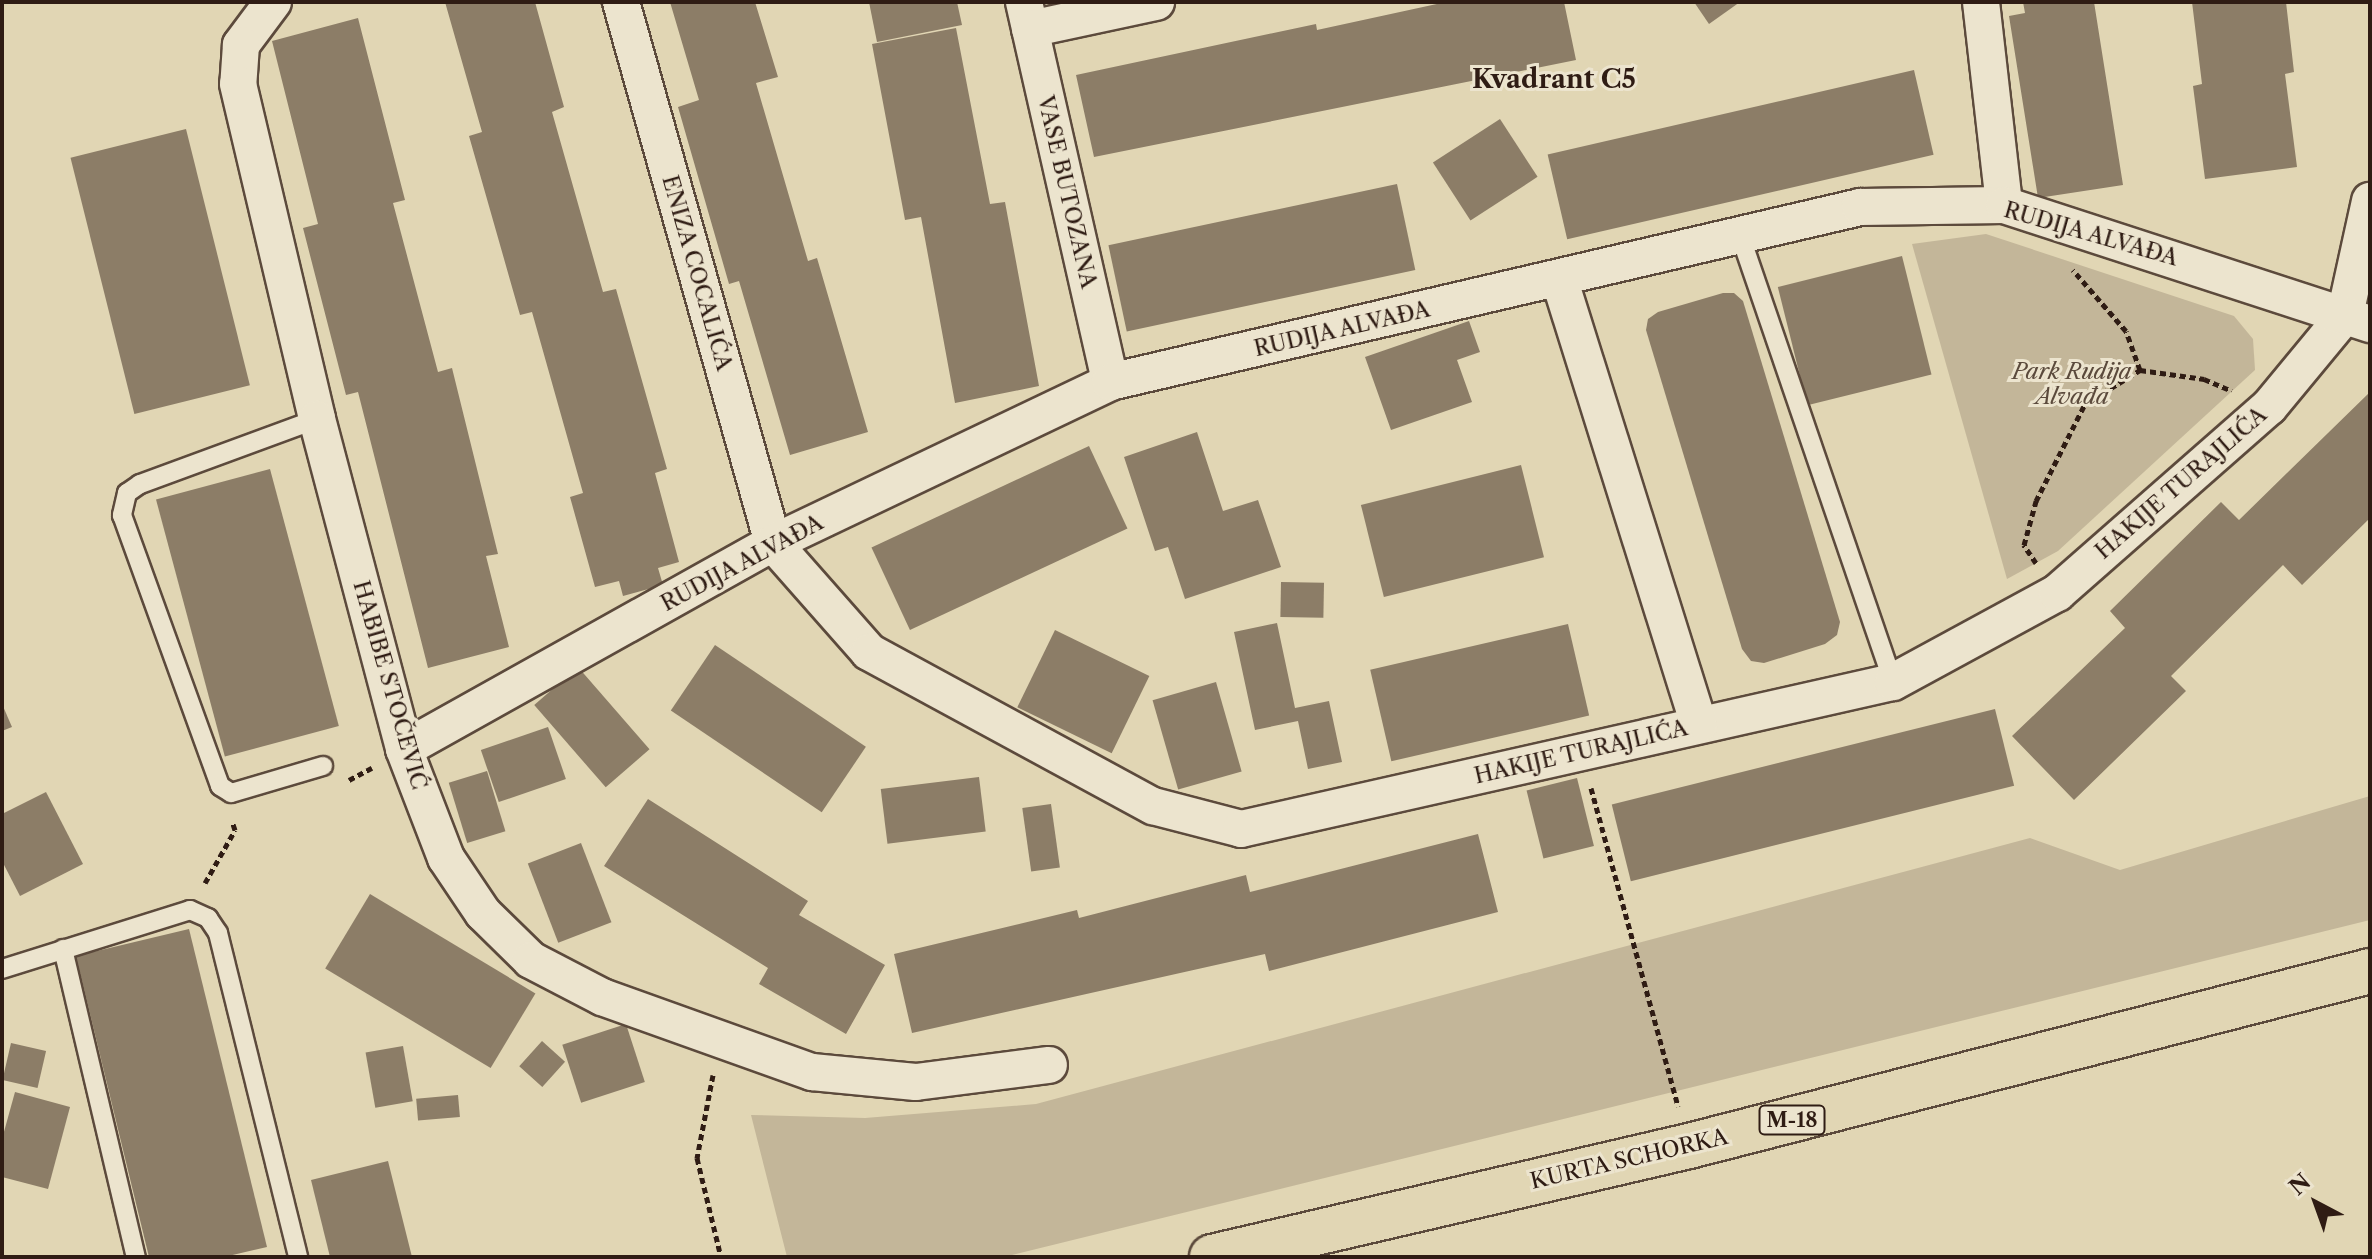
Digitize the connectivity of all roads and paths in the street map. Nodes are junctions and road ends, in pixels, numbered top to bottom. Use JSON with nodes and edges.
{"nodes":[{"id":1,"x":273,"y":2,"type":"edge"},
{"id":2,"x":621,"y":2,"type":"edge"},
{"id":3,"x":1156,"y":2,"type":"edge"},
{"id":4,"x":1981,"y":2,"type":"edge"},
{"id":5,"x":1027,"y":15,"type":"edge"},
{"id":6,"x":2370,"y":201,"type":"edge"},
{"id":7,"x":2004,"y":205,"type":"junction"},
{"id":8,"x":1740,"y":235,"type":"junction"},
{"id":9,"x":2071,"y":268,"type":"dead end"},
{"id":10,"x":1559,"y":278,"type":"junction"},
{"id":11,"x":2357,"y":320,"type":"edge"},
{"id":12,"x":2140,"y":370,"type":"junction"},
{"id":13,"x":1110,"y":382,"type":"junction"},
{"id":14,"x":2269,"y":407,"type":"junction"},
{"id":15,"x":317,"y":419,"type":"junction"},
{"id":16,"x":773,"y":543,"type":"junction"},
{"id":17,"x":2057,"y":593,"type":"junction"},
{"id":18,"x":1893,"y":682,"type":"junction"},
{"id":19,"x":1699,"y":725,"type":"junction"},
{"id":20,"x":404,"y":749,"type":"junction"},
{"id":21,"x":1581,"y":752,"type":"junction"},
{"id":22,"x":323,"y":766,"type":"joint"},
{"id":23,"x":220,"y":786,"type":"junction"},
{"id":24,"x":190,"y":910,"type":"junction"},
{"id":25,"x":63,"y":949,"type":"junction"},
{"id":26,"x":2,"y":969,"type":"edge"},
{"id":27,"x":2370,"y":971,"type":"edge"},
{"id":28,"x":727,"y":1042,"type":"junction"},
{"id":29,"x":1049,"y":1065,"type":"dead end"},
{"id":30,"x":1689,"y":1146,"type":"junction"},
{"id":31,"x":136,"y":1257,"type":"edge"},
{"id":32,"x":298,"y":1257,"type":"edge"},
{"id":33,"x":721,"y":1257,"type":"edge"},
{"id":34,"x":1212,"y":1257,"type":"edge"}],
"edges":[{"from":1,"to":15,"type":"street","name":"HABIBE STOČEVIĆ"},
{"from":2,"to":16,"type":"street","name":"ENIZA COCALIĆA"},
{"from":3,"to":5,"type":"street"},
{"from":4,"to":7,"type":"street"},
{"from":5,"to":13,"type":"street","name":"VASE BUTOZANA"},
{"from":6,"to":11,"type":"street"},
{"from":7,"to":8,"type":"street","name":"RUDIJA ALVAĐA"},
{"from":7,"to":11,"type":"street","name":"RUDIJA ALVAĐA"},
{"from":8,"to":10,"type":"street","name":"RUDIJA ALVAĐA"},
{"from":8,"to":18,"type":"lane"},
{"from":9,"to":12,"type":"path"},
{"from":10,"to":13,"type":"street","name":"RUDIJA ALVAĐA"},
{"from":10,"to":19,"type":"street"},
{"from":11,"to":14,"type":"street","name":"HAKIJE TURAJLIĆA"},
{"from":12,"to":14,"type":"path"},
{"from":12,"to":17,"type":"path"},
{"from":13,"to":16,"type":"street","name":"RUDIJA ALVAĐA"},
{"from":14,"to":17,"type":"street","name":"HAKIJE TURAJLIĆA"},
{"from":15,"to":20,"type":"street","name":"HABIBE STOČEVIĆ"},
{"from":15,"to":23,"type":"lane"},
{"from":16,"to":20,"type":"street","name":"RUDIJA ALVAĐA"},
{"from":16,"to":21,"type":"street","name":"HAKIJE TURAJLIĆA"},
{"from":17,"to":18,"type":"street","name":"HAKIJE TURAJLIĆA"},
{"from":18,"to":19,"type":"street","name":"HAKIJE TURAJLIĆA"},
{"from":19,"to":21,"type":"street","name":"HAKIJE TURAJLIĆA"},
{"from":20,"to":22,"type":"path"},
{"from":20,"to":28,"type":"street","name":"HABIBE STOČEVIĆ"},
{"from":21,"to":30,"type":"path"},
{"from":22,"to":23,"type":"lane"},
{"from":23,"to":24,"type":"path"},
{"from":24,"to":25,"type":"lane"},
{"from":24,"to":32,"type":"lane"},
{"from":25,"to":26,"type":"lane"},
{"from":25,"to":31,"type":"lane"},
{"from":27,"to":30,"type":"main road","name":"KURTA SCHORKA","number":"M-18"},
{"from":28,"to":29,"type":"street","name":"HABIBE STOČEVIĆ"},
{"from":28,"to":33,"type":"path"},
{"from":30,"to":34,"type":"main road","name":"KURTA SCHORKA","number":"M-18"}]}
